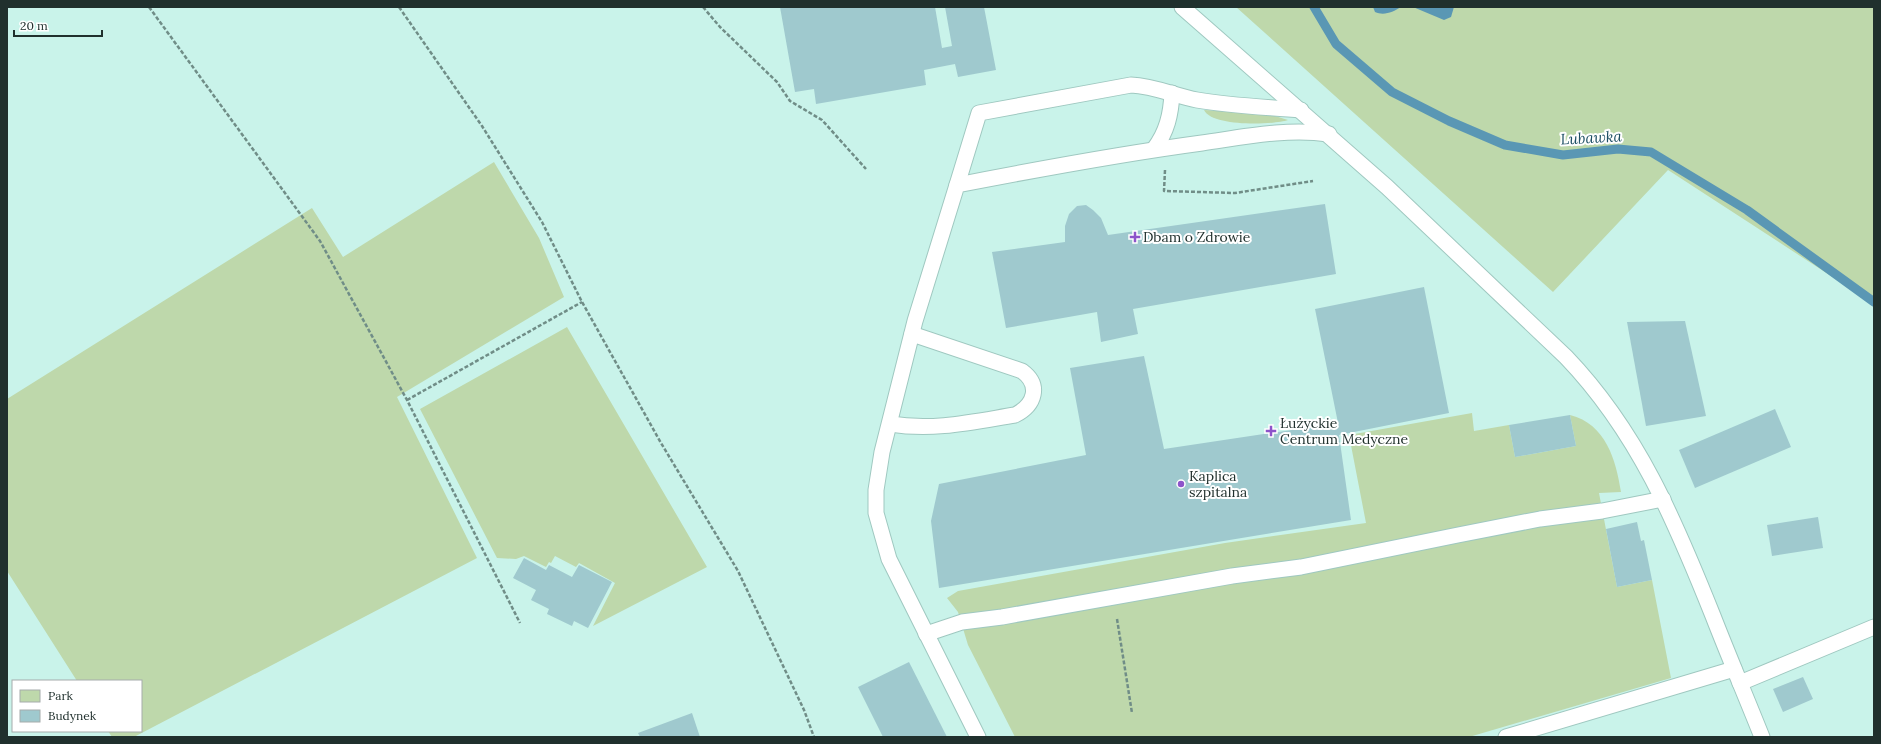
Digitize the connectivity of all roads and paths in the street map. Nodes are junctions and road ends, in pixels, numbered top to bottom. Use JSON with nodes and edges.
{"nodes":[{"id":1,"x":149,"y":7,"type":"edge"},
{"id":2,"x":399,"y":7,"type":"edge"},
{"id":3,"x":703,"y":7,"type":"edge"},
{"id":4,"x":1182,"y":7,"type":"edge"},
{"id":5,"x":1172,"y":93,"type":"junction"},
{"id":6,"x":1301,"y":110,"type":"junction"},
{"id":7,"x":1328,"y":134,"type":"junction"},
{"id":8,"x":1159,"y":148,"type":"junction"},
{"id":9,"x":866,"y":169,"type":"dead end"},
{"id":10,"x":1313,"y":180,"type":"dead end"},
{"id":11,"x":957,"y":185,"type":"junction"},
{"id":12,"x":582,"y":302,"type":"junction"},
{"id":13,"x":912,"y":334,"type":"junction"},
{"id":14,"x":407,"y":400,"type":"junction"},
{"id":15,"x":890,"y":424,"type":"junction"},
{"id":16,"x":1663,"y":499,"type":"junction"},
{"id":17,"x":1113,"y":597,"type":"junction"},
{"id":18,"x":520,"y":623,"type":"dead end"},
{"id":19,"x":1874,"y":628,"type":"edge"},
{"id":20,"x":926,"y":634,"type":"junction"},
{"id":21,"x":1734,"y":669,"type":"junction"},
{"id":22,"x":1740,"y":683,"type":"junction"},
{"id":23,"x":1132,"y":713,"type":"dead end"},
{"id":24,"x":814,"y":737,"type":"edge"},
{"id":25,"x":978,"y":737,"type":"edge"},
{"id":26,"x":1506,"y":737,"type":"edge"},
{"id":27,"x":1762,"y":737,"type":"edge"}],
"edges":[{"from":1,"to":14,"type":"path"},
{"from":2,"to":12,"type":"path"},
{"from":3,"to":9,"type":"path"},
{"from":4,"to":6,"type":"lane"},
{"from":5,"to":6,"type":"lane"},
{"from":5,"to":8,"type":"lane"},
{"from":5,"to":11,"type":"lane"},
{"from":6,"to":7,"type":"lane"},
{"from":7,"to":8,"type":"lane"},
{"from":7,"to":16,"type":"lane"},
{"from":8,"to":10,"type":"path"},
{"from":8,"to":11,"type":"lane"},
{"from":11,"to":13,"type":"lane"},
{"from":12,"to":14,"type":"path"},
{"from":12,"to":24,"type":"path"},
{"from":13,"to":15,"type":"lane"},
{"from":13,"to":15,"type":"lane"},
{"from":14,"to":18,"type":"path"},
{"from":15,"to":20,"type":"lane"},
{"from":16,"to":17,"type":"lane"},
{"from":16,"to":21,"type":"lane"},
{"from":17,"to":20,"type":"lane"},
{"from":17,"to":23,"type":"path"},
{"from":19,"to":22,"type":"lane"},
{"from":20,"to":25,"type":"lane"},
{"from":21,"to":22,"type":"lane"},
{"from":21,"to":26,"type":"lane"},
{"from":22,"to":27,"type":"lane"}]}
